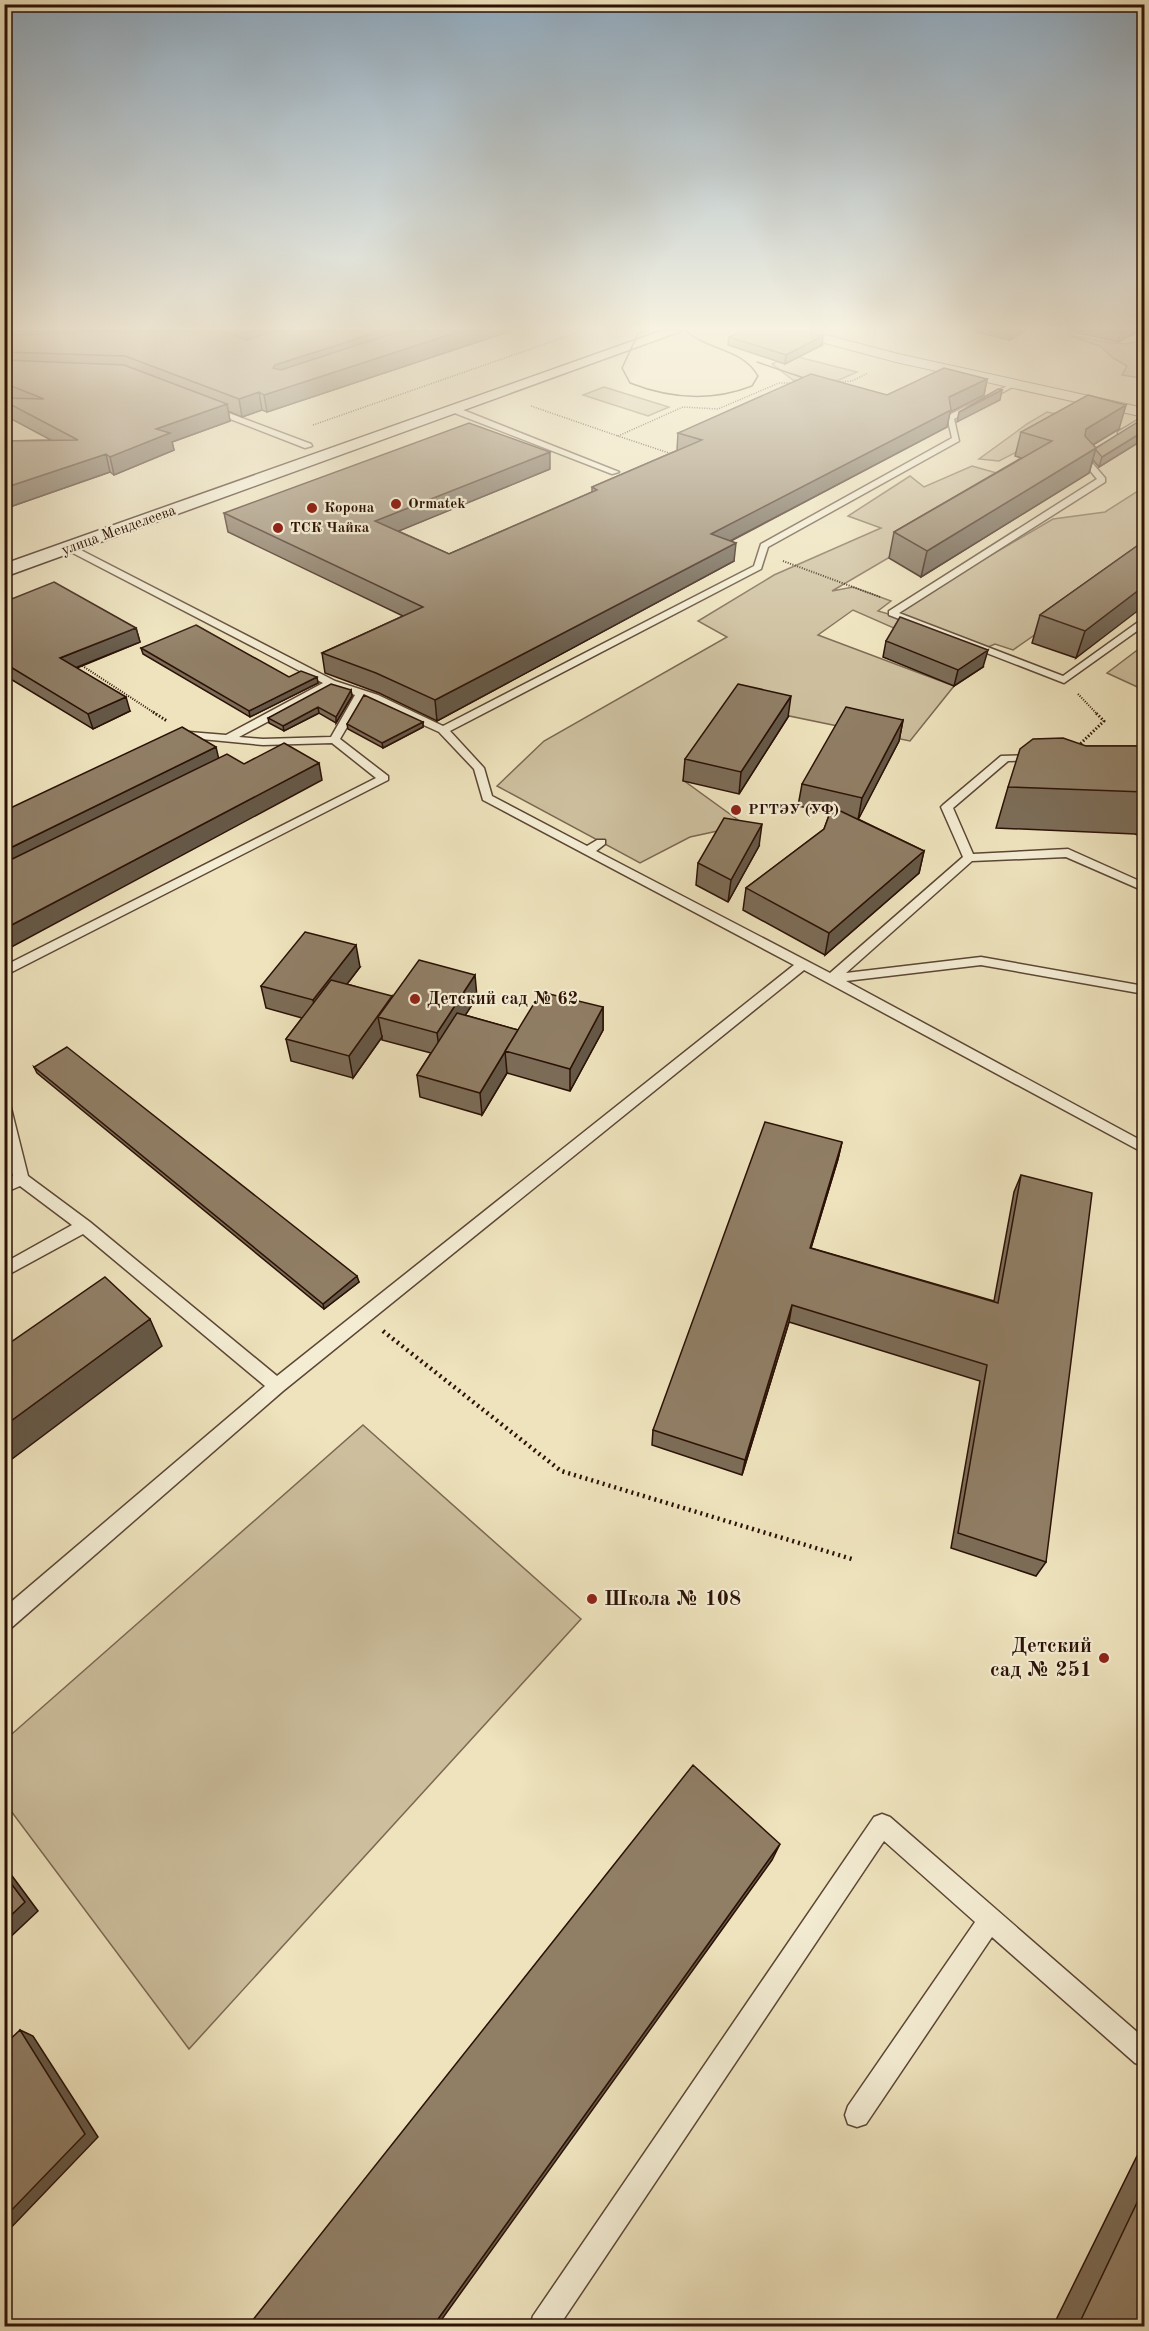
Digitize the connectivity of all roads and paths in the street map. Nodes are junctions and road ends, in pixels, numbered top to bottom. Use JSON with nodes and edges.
{"nodes":[{"id":1,"x":293,"y":440,"type":"edge"},
{"id":2,"x":325,"y":440,"type":"edge"},
{"id":3,"x":372,"y":440,"type":"edge"},
{"id":4,"x":532,"y":440,"type":"edge"},
{"id":5,"x":630,"y":440,"type":"edge"},
{"id":6,"x":955,"y":440,"type":"edge"},
{"id":7,"x":308,"y":446,"type":"junction"},
{"id":8,"x":1093,"y":451,"type":"edge"},
{"id":9,"x":682,"y":457,"type":"edge"},
{"id":10,"x":615,"y":472,"type":"dead end"},
{"id":11,"x":196,"y":484,"type":"dead end"},
{"id":12,"x":70,"y":548,"type":"junction"},
{"id":13,"x":762,"y":553,"type":"junction"},
{"id":14,"x":4,"y":571,"type":"edge"},
{"id":15,"x":903,"y":606,"type":"junction"},
{"id":16,"x":1144,"y":622,"type":"edge"},
{"id":17,"x":72,"y":660,"type":"edge"},
{"id":18,"x":1064,"y":680,"type":"junction"},
{"id":19,"x":331,"y":683,"type":"junction"},
{"id":20,"x":361,"y":694,"type":"junction"},
{"id":21,"x":443,"y":730,"type":"junction"},
{"id":22,"x":189,"y":735,"type":"junction"},
{"id":23,"x":227,"y":739,"type":"junction"},
{"id":24,"x":334,"y":740,"type":"junction"},
{"id":25,"x":168,"y":745,"type":"edge"},
{"id":26,"x":1066,"y":757,"type":"joint"},
{"id":27,"x":601,"y":842,"type":"dead end"},
{"id":28,"x":588,"y":851,"type":"junction"},
{"id":29,"x":969,"y":858,"type":"junction"},
{"id":30,"x":1144,"y":887,"type":"edge"},
{"id":31,"x":801,"y":965,"type":"junction"},
{"id":32,"x":4,"y":972,"type":"edge"},
{"id":33,"x":831,"y":979,"type":"junction"},
{"id":34,"x":1144,"y":990,"type":"edge"},
{"id":35,"x":4,"y":1108,"type":"edge"},
{"id":36,"x":1144,"y":1148,"type":"edge"},
{"id":37,"x":21,"y":1179,"type":"junction"},
{"id":38,"x":4,"y":1187,"type":"edge"},
{"id":39,"x":84,"y":1226,"type":"junction"},
{"id":40,"x":4,"y":1271,"type":"edge"},
{"id":41,"x":366,"y":1314,"type":"junction"},
{"id":42,"x":277,"y":1386,"type":"junction"},
{"id":43,"x":852,"y":1559,"type":"dead end"},
{"id":44,"x":4,"y":1620,"type":"edge"},
{"id":45,"x":991,"y":1919,"type":"junction"},
{"id":46,"x":1144,"y":2054,"type":"edge"},
{"id":47,"x":857,"y":2115,"type":"dead end"},
{"id":48,"x":543,"y":2326,"type":"edge"}],
"edges":[{"from":1,"to":7,"type":"lane"},
{"from":2,"to":7,"type":"main road"},
{"from":3,"to":12,"type":"main road","name":"улица Менделеева"},
{"from":4,"to":10,"type":"lane"},
{"from":5,"to":9,"type":"path"},
{"from":6,"to":13,"type":"lane"},
{"from":7,"to":11,"type":"main road"},
{"from":8,"to":15,"type":"lane"},
{"from":12,"to":14,"type":"main road","name":"улица Менделеева"},
{"from":12,"to":19,"type":"lane"},
{"from":13,"to":15,"type":"path"},
{"from":13,"to":21,"type":"lane"},
{"from":15,"to":18,"type":"lane"},
{"from":16,"to":18,"type":"lane"},
{"from":17,"to":22,"type":"path"},
{"from":18,"to":26,"type":"path"},
{"from":19,"to":20,"type":"lane"},
{"from":19,"to":23,"type":"lane"},
{"from":20,"to":21,"type":"lane"},
{"from":20,"to":24,"type":"lane"},
{"from":21,"to":28,"type":"lane"},
{"from":22,"to":23,"type":"lane"},
{"from":22,"to":25,"type":"lane"},
{"from":23,"to":24,"type":"lane"},
{"from":24,"to":32,"type":"lane"},
{"from":26,"to":29,"type":"lane"},
{"from":27,"to":28,"type":"lane"},
{"from":28,"to":31,"type":"lane"},
{"from":29,"to":30,"type":"lane"},
{"from":29,"to":33,"type":"lane"},
{"from":31,"to":33,"type":"lane"},
{"from":31,"to":41,"type":"lane"},
{"from":33,"to":34,"type":"lane"},
{"from":33,"to":36,"type":"lane"},
{"from":35,"to":37,"type":"lane"},
{"from":37,"to":38,"type":"lane"},
{"from":37,"to":39,"type":"lane"},
{"from":39,"to":40,"type":"lane"},
{"from":39,"to":42,"type":"lane"},
{"from":41,"to":42,"type":"lane"},
{"from":41,"to":43,"type":"path"},
{"from":42,"to":44,"type":"lane"},
{"from":45,"to":46,"type":"lane"},
{"from":45,"to":47,"type":"lane"},
{"from":45,"to":48,"type":"lane"}]}
